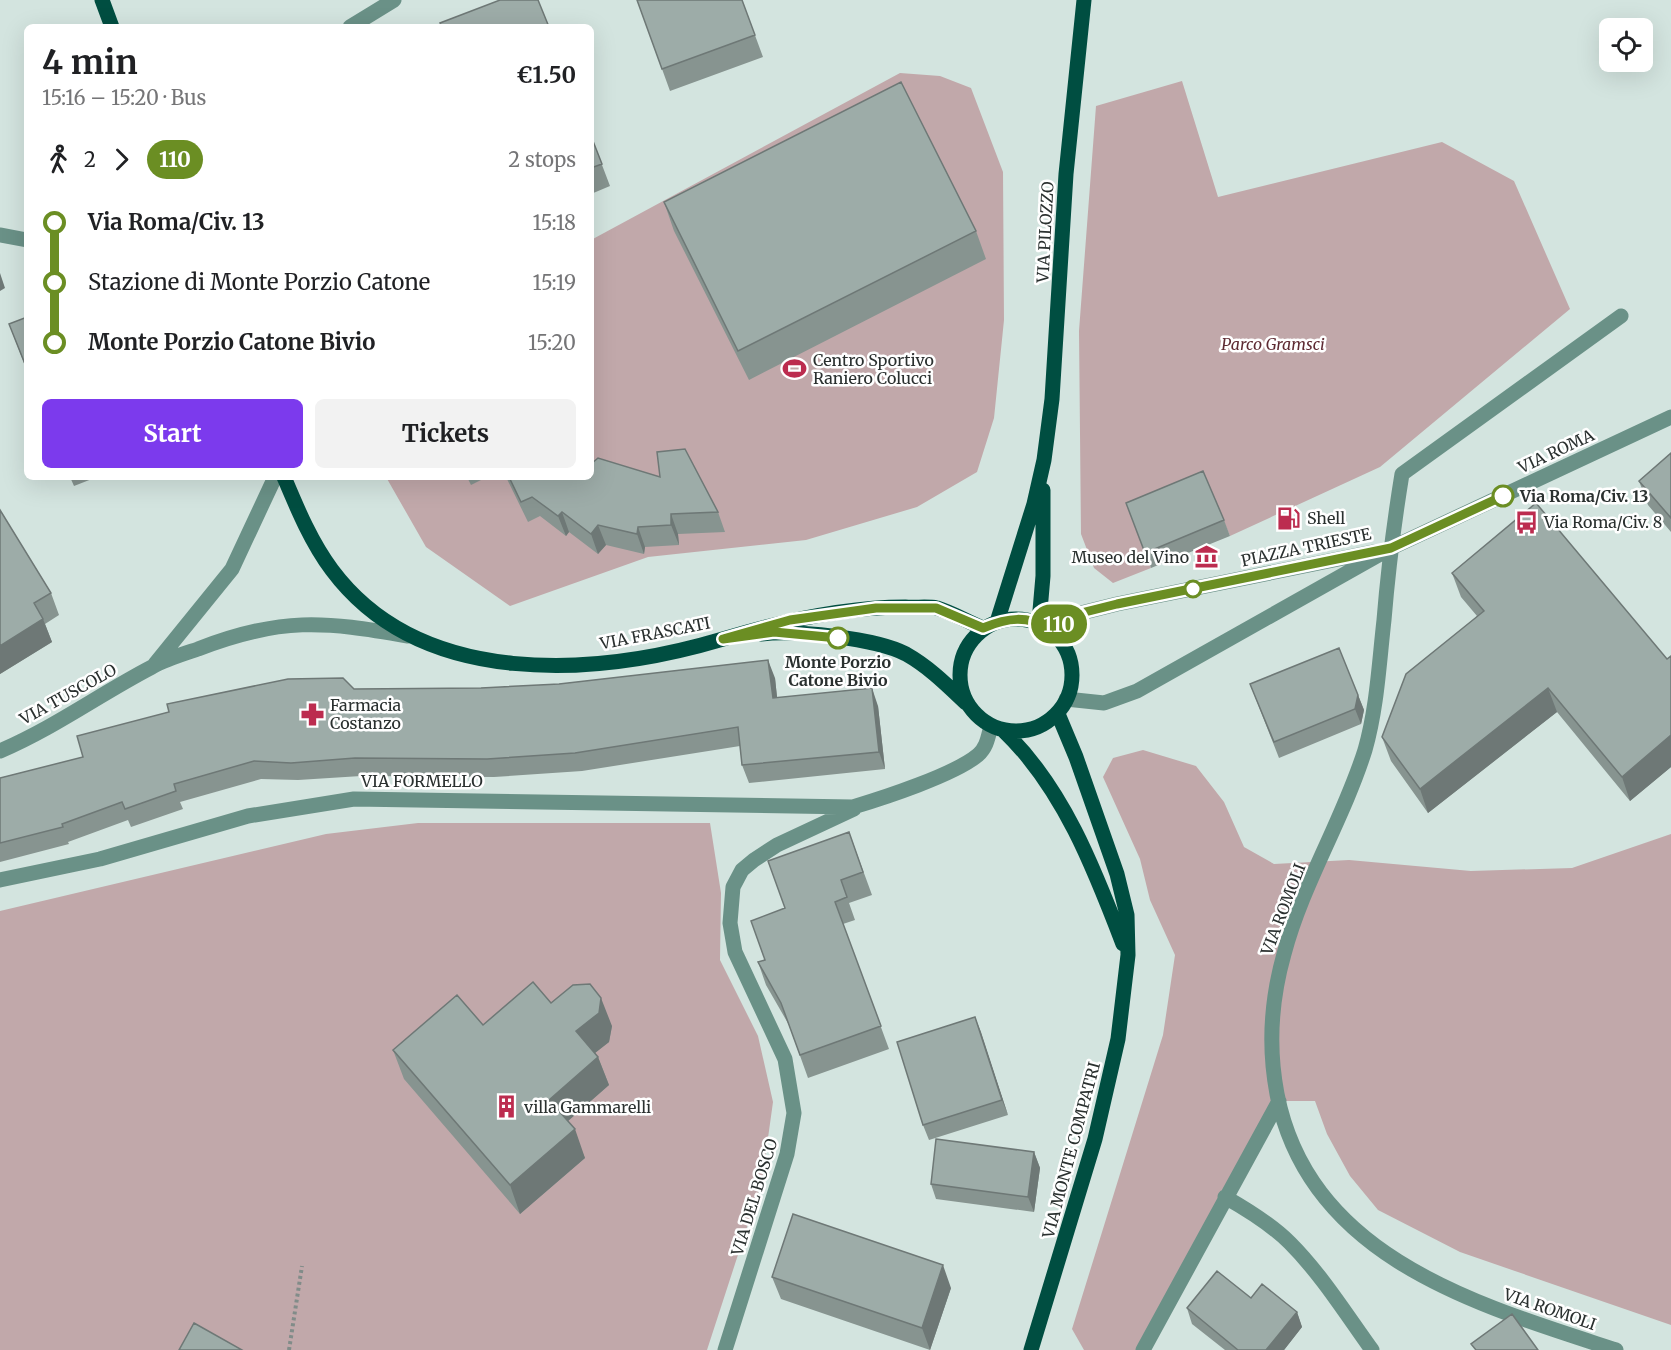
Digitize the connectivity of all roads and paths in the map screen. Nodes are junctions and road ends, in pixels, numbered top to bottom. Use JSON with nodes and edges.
{"nodes":[{"id":1,"x":102,"y":0,"type":"edge"},
{"id":2,"x":394,"y":0,"type":"edge"},
{"id":3,"x":1081,"y":3,"type":"edge"},
{"id":4,"x":111,"y":24,"type":"edge"},
{"id":5,"x":355,"y":24,"type":"edge"},
{"id":6,"x":2,"y":235,"type":"dead end"},
{"id":7,"x":24,"y":239,"type":"edge"},
{"id":8,"x":1621,"y":316,"type":"dead end"},
{"id":9,"x":1671,"y":417,"type":"edge"},
{"id":10,"x":1042,"y":466,"type":"junction"},
{"id":11,"x":274,"y":480,"type":"edge"},
{"id":12,"x":285,"y":480,"type":"edge"},
{"id":13,"x":1391,"y":548,"type":"junction"},
{"id":14,"x":990,"y":625,"type":"junction"},
{"id":15,"x":1045,"y":625,"type":"junction"},
{"id":16,"x":408,"y":636,"type":"junction"},
{"id":17,"x":723,"y":639,"type":"junction"},
{"id":18,"x":153,"y":666,"type":"junction"},
{"id":19,"x":1066,"y":699,"type":"junction"},
{"id":20,"x":973,"y":710,"type":"junction"},
{"id":21,"x":1058,"y":714,"type":"junction"},
{"id":22,"x":997,"y":728,"type":"junction"},
{"id":23,"x":0,"y":751,"type":"edge"},
{"id":24,"x":858,"y":805,"type":"junction"},
{"id":25,"x":0,"y":880,"type":"edge"},
{"id":26,"x":1128,"y":955,"type":"junction"},
{"id":27,"x":1279,"y":1101,"type":"junction"},
{"id":28,"x":1225,"y":1197,"type":"junction"},
{"id":29,"x":302,"y":1266,"type":"dead end"},
{"id":30,"x":289,"y":1350,"type":"edge"},
{"id":31,"x":725,"y":1350,"type":"edge"},
{"id":32,"x":1031,"y":1350,"type":"edge"},
{"id":33,"x":1143,"y":1350,"type":"edge"},
{"id":34,"x":1372,"y":1350,"type":"edge"},
{"id":35,"x":1616,"y":1350,"type":"edge"}],
"edges":[{"from":1,"to":4,"type":"main road"},
{"from":2,"to":5,"type":"street"},
{"from":3,"to":10,"type":"main road","name":"VIA PILOZZO"},
{"from":6,"to":7,"type":"street"},
{"from":8,"to":13,"type":"street","name":"VIA ROMOLI"},
{"from":9,"to":13,"type":"street","name":"VIA ROMA"},
{"from":10,"to":14,"type":"main road","name":"VIA PILOZZO"},
{"from":10,"to":15,"type":"main road","name":"VIA PILOZZO"},
{"from":11,"to":18,"type":"street"},
{"from":12,"to":16,"type":"main road","name":"VIA FRASCATI"},
{"from":13,"to":15,"type":"street","name":"PIAZZA TRIESTE"},
{"from":13,"to":19,"type":"street","name":"PIAZZA TRIESTE"},
{"from":13,"to":27,"type":"street","name":"VIA ROMOLI"},
{"from":14,"to":15,"type":"main road"},
{"from":14,"to":17,"type":"main road","name":"VIA FRASCATI"},
{"from":14,"to":20,"type":"main road"},
{"from":15,"to":19,"type":"main road"},
{"from":16,"to":17,"type":"main road","name":"VIA FRASCATI"},
{"from":16,"to":18,"type":"street"},
{"from":17,"to":20,"type":"main road","name":"VIA FRASCATI"},
{"from":18,"to":23,"type":"street","name":"VIA TUSCOLO"},
{"from":19,"to":21,"type":"main road"},
{"from":20,"to":22,"type":"main road"},
{"from":21,"to":22,"type":"main road"},
{"from":21,"to":26,"type":"main road","name":"VIA MONTE COMPATRI"},
{"from":22,"to":24,"type":"street"},
{"from":22,"to":26,"type":"main road","name":"VIA MONTE COMPATRI"},
{"from":24,"to":25,"type":"street","name":"VIA FORMELLO"},
{"from":24,"to":31,"type":"street","name":"VIA DEL BOSCO"},
{"from":26,"to":32,"type":"main road","name":"VIA MONTE COMPATRI"},
{"from":27,"to":28,"type":"street"},
{"from":27,"to":35,"type":"street","name":"VIA ROMOLI"},
{"from":28,"to":33,"type":"street"},
{"from":28,"to":34,"type":"street"},
{"from":29,"to":30,"type":"path"}]}
